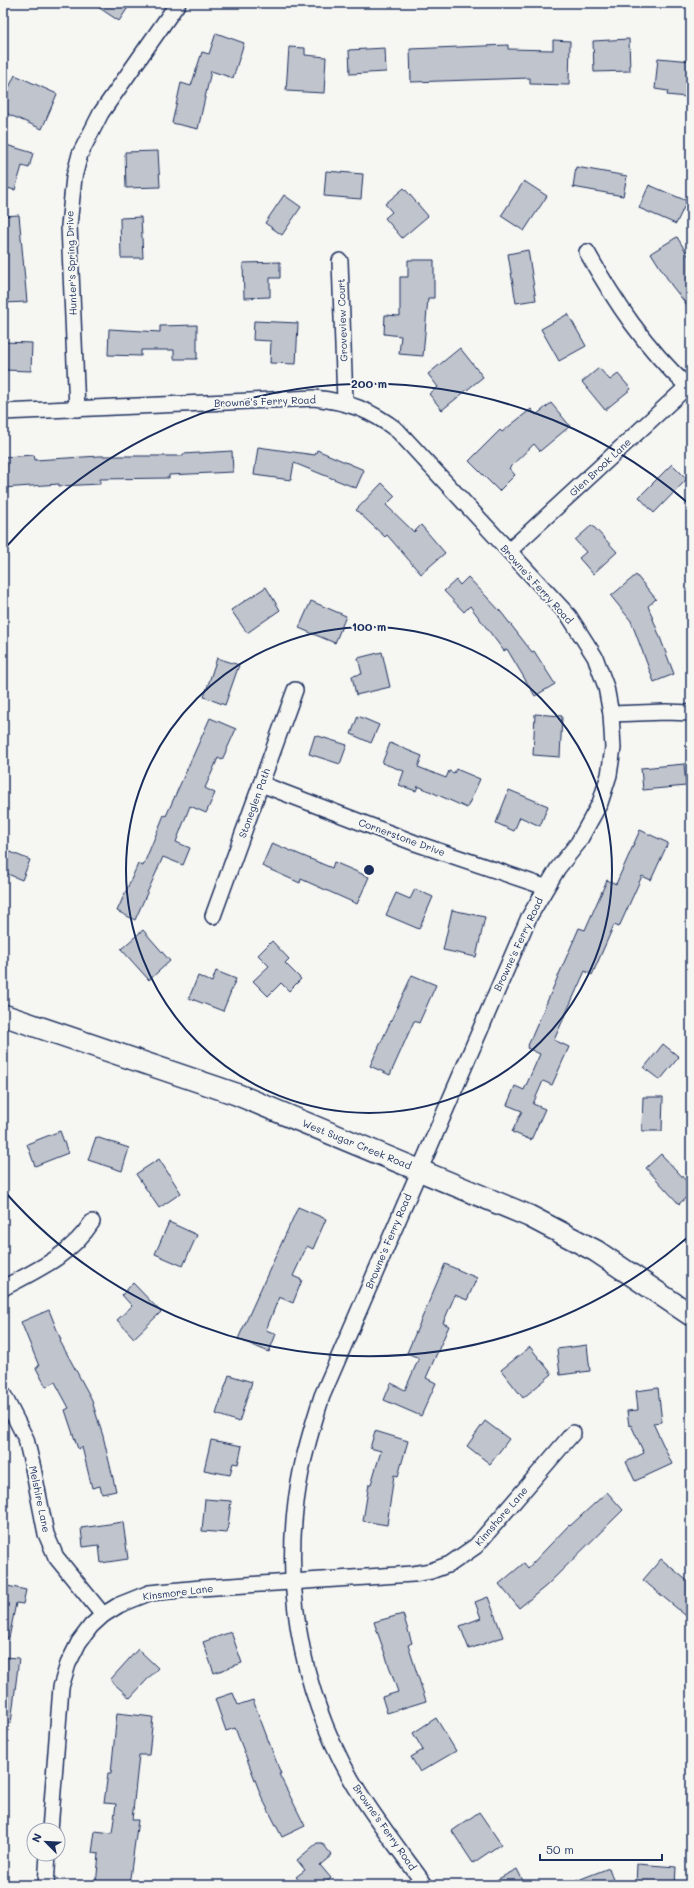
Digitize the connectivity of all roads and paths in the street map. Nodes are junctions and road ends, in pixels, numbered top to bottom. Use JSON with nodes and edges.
{"nodes":[{"id":1,"x":178,"y":3,"type":"edge"},
{"id":2,"x":587,"y":252,"type":"dead end"},
{"id":3,"x":340,"y":261,"type":"dead end"},
{"id":4,"x":689,"y":385,"type":"edge"},
{"id":5,"x":345,"y":402,"type":"junction"},
{"id":6,"x":77,"y":409,"type":"junction"},
{"id":7,"x":3,"y":412,"type":"edge"},
{"id":8,"x":509,"y":552,"type":"junction"},
{"id":9,"x":295,"y":690,"type":"dead end"},
{"id":10,"x":691,"y":713,"type":"edge"},
{"id":11,"x":611,"y":714,"type":"junction"},
{"id":12,"x":261,"y":784,"type":"junction"},
{"id":13,"x":545,"y":887,"type":"junction"},
{"id":14,"x":213,"y":916,"type":"dead end"},
{"id":15,"x":3,"y":1015,"type":"edge"},
{"id":16,"x":418,"y":1169,"type":"junction"},
{"id":17,"x":92,"y":1222,"type":"dead end"},
{"id":18,"x":3,"y":1288,"type":"edge"},
{"id":19,"x":691,"y":1315,"type":"edge"},
{"id":20,"x":3,"y":1394,"type":"edge"},
{"id":21,"x":573,"y":1433,"type":"dead end"},
{"id":22,"x":294,"y":1582,"type":"junction"},
{"id":23,"x":103,"y":1616,"type":"junction"},
{"id":24,"x":51,"y":1822,"type":"edge"},
{"id":25,"x":47,"y":1862,"type":"edge"},
{"id":26,"x":46,"y":1885,"type":"edge"},
{"id":27,"x":426,"y":1885,"type":"edge"}],
"edges":[{"from":1,"to":6,"type":"street","name":"Hunter's Spring Drive"},
{"from":2,"to":4,"type":"street"},
{"from":3,"to":5,"type":"street","name":"Groveview Court"},
{"from":4,"to":8,"type":"street","name":"Glen Brook Lane"},
{"from":5,"to":6,"type":"street","name":"Browne's Ferry Road"},
{"from":5,"to":8,"type":"street","name":"Browne's Ferry Road"},
{"from":6,"to":7,"type":"street","name":"Browne's Ferry Road"},
{"from":8,"to":11,"type":"street","name":"Browne's Ferry Road"},
{"from":9,"to":12,"type":"street","name":"Stoneglen Path"},
{"from":10,"to":11,"type":"street"},
{"from":11,"to":13,"type":"street","name":"Browne's Ferry Road"},
{"from":12,"to":13,"type":"street","name":"Cornerstone Drive"},
{"from":12,"to":14,"type":"street","name":"Stoneglen Path"},
{"from":13,"to":16,"type":"street","name":"Browne's Ferry Road"},
{"from":15,"to":16,"type":"main road","name":"West Sugar Creek Road"},
{"from":16,"to":19,"type":"main road","name":"West Sugar Creek Road"},
{"from":16,"to":22,"type":"street","name":"Browne's Ferry Road"},
{"from":17,"to":18,"type":"street"},
{"from":20,"to":23,"type":"street","name":"Melshire Lane"},
{"from":21,"to":22,"type":"street","name":"Kinnshore Lane"},
{"from":22,"to":23,"type":"street","name":"Kinsmore Lane"},
{"from":22,"to":27,"type":"street","name":"Browne's Ferry Road"},
{"from":23,"to":24,"type":"street","name":"Kinsmore Lane"},
{"from":25,"to":26,"type":"street"}]}
